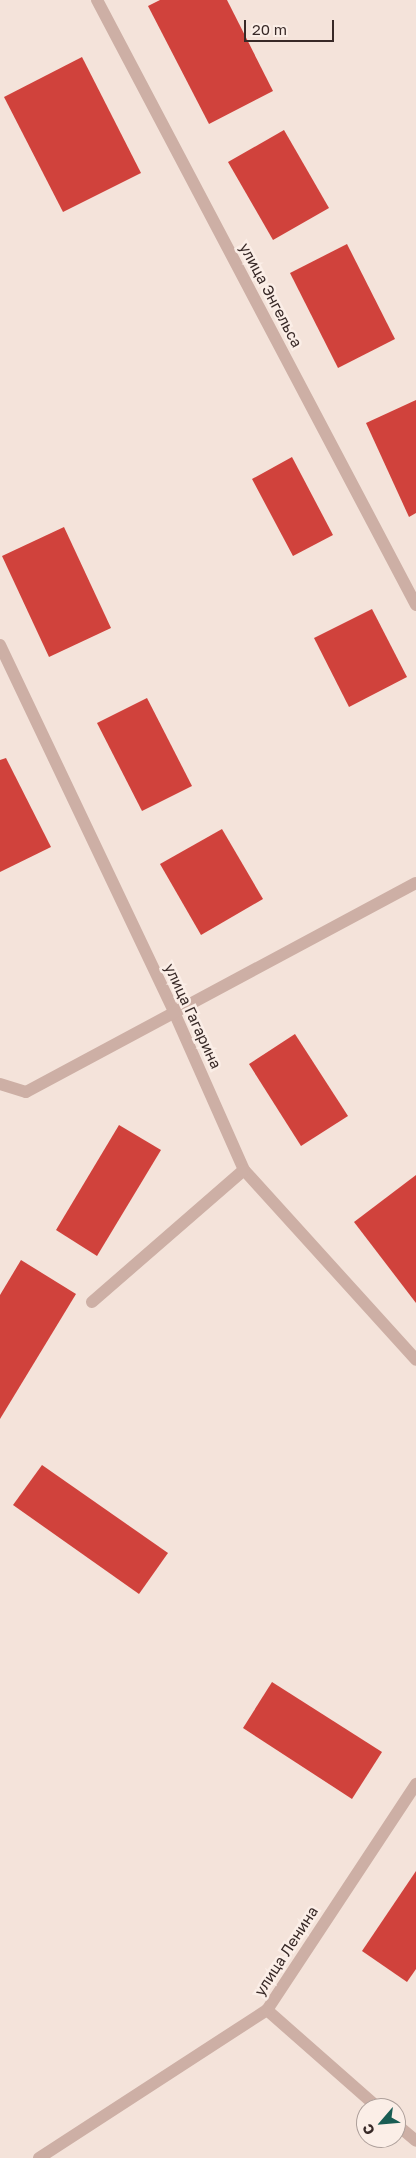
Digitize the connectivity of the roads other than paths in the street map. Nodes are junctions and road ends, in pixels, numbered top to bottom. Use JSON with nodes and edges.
{"nodes":[{"id":1,"x":97,"y":0,"type":"edge"},
{"id":2,"x":416,"y":605,"type":"edge"},
{"id":3,"x":0,"y":644,"type":"edge"},
{"id":4,"x":416,"y":883,"type":"edge"},
{"id":5,"x":174,"y":1012,"type":"junction"},
{"id":6,"x":0,"y":1084,"type":"edge"},
{"id":7,"x":244,"y":1170,"type":"junction"},
{"id":8,"x":92,"y":1302,"type":"dead end"},
{"id":9,"x":416,"y":1360,"type":"edge"},
{"id":10,"x":416,"y":1784,"type":"edge"},
{"id":11,"x":267,"y":2010,"type":"junction"},
{"id":12,"x":367,"y":2098,"type":"edge"},
{"id":13,"x":406,"y":2132,"type":"edge"},
{"id":14,"x":416,"y":2141,"type":"edge"},
{"id":15,"x":39,"y":2158,"type":"edge"}],
"edges":[{"from":1,"to":2,"type":"street","name":"улица Энгельса"},
{"from":3,"to":5,"type":"street","name":"улица Гагарина"},
{"from":4,"to":5,"type":"street"},
{"from":5,"to":6,"type":"street"},
{"from":5,"to":7,"type":"street","name":"улица Гагарина"},
{"from":7,"to":8,"type":"street"},
{"from":7,"to":9,"type":"street","name":"улица Гагарина"},
{"from":10,"to":11,"type":"street","name":"улица Ленина"},
{"from":11,"to":12,"type":"street"},
{"from":11,"to":15,"type":"street","name":"улица Ленина"},
{"from":13,"to":14,"type":"street"}]}
